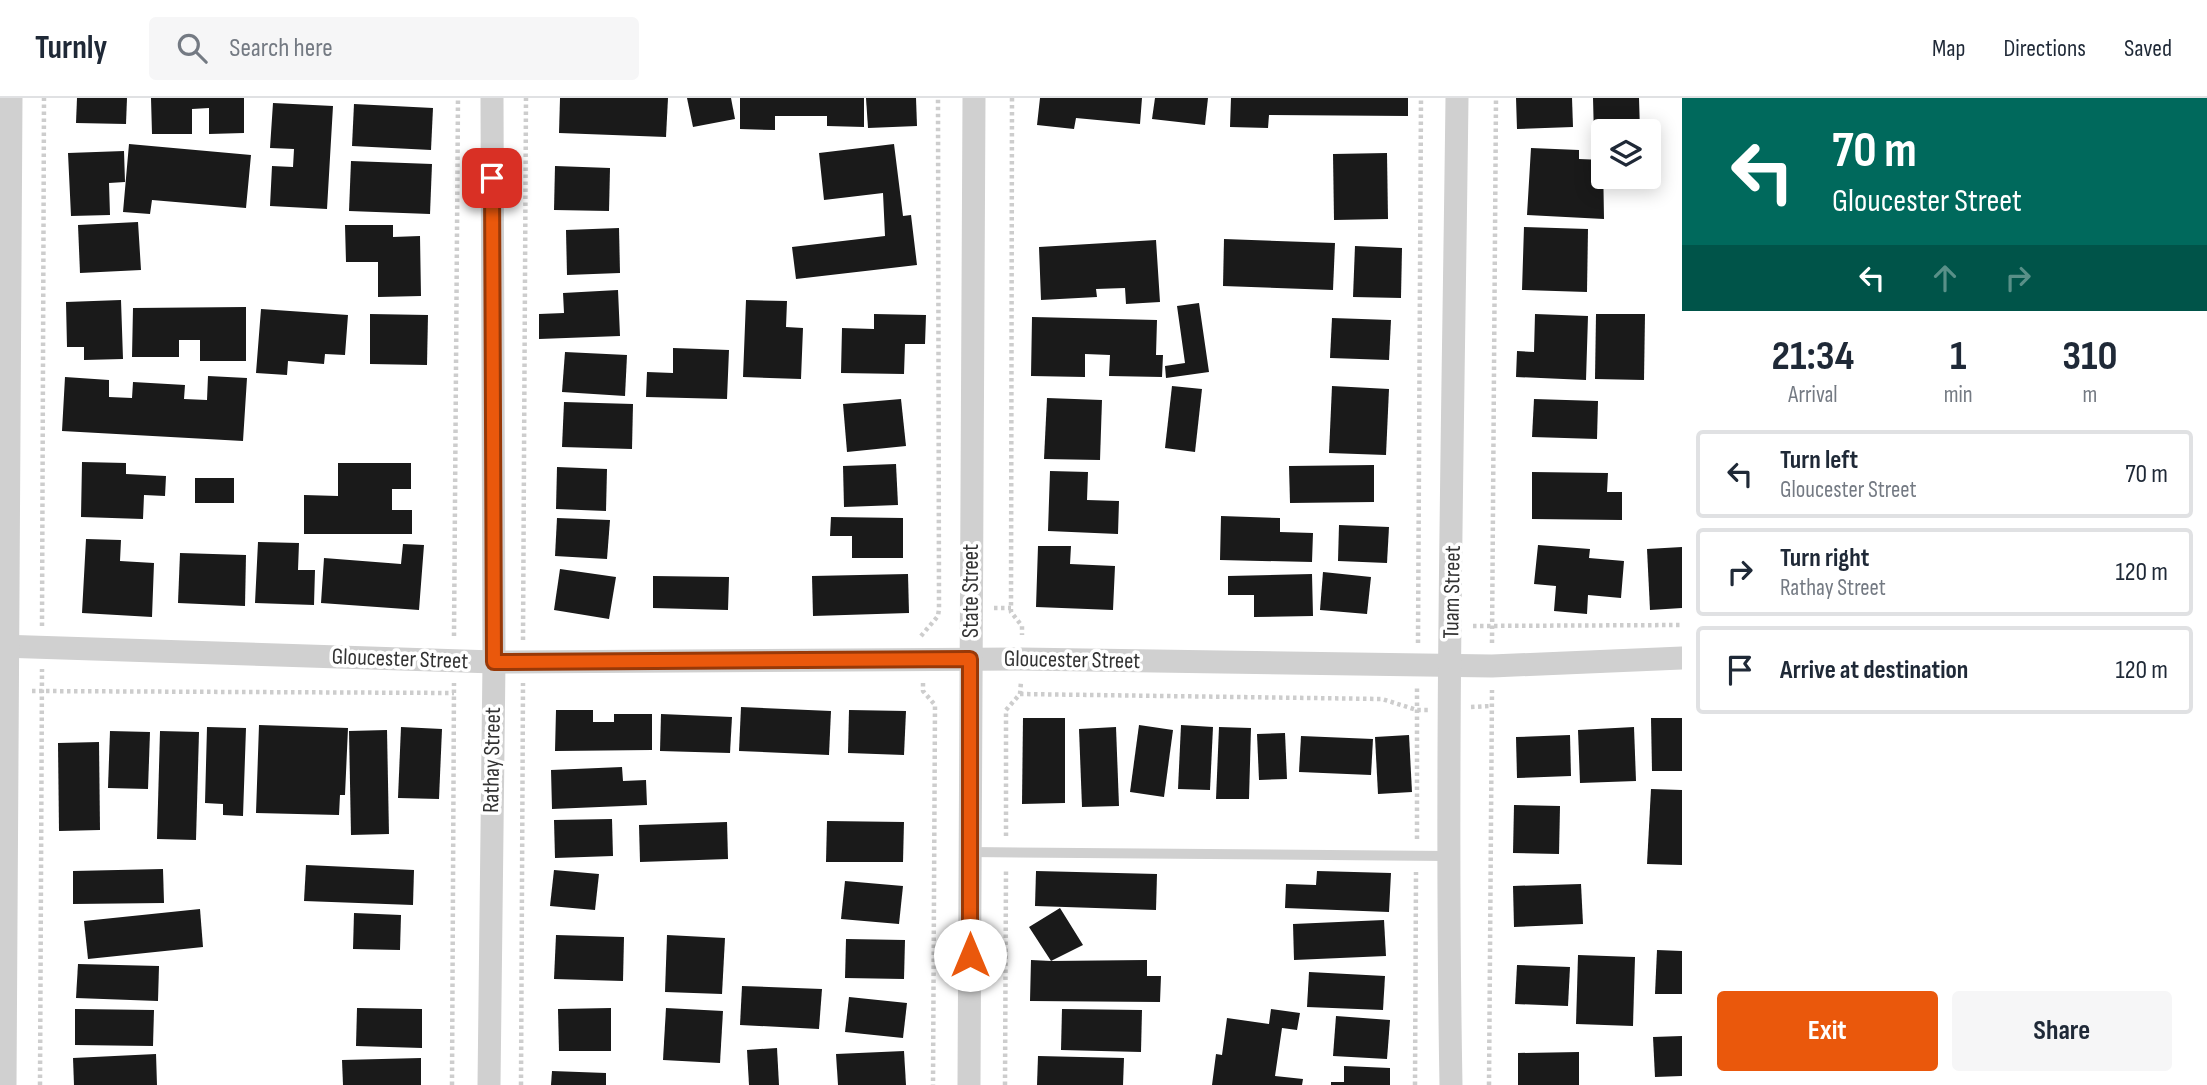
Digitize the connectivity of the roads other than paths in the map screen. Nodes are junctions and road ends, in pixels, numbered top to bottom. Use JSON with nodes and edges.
{"nodes":[{"id":1,"x":11,"y":98,"type":"edge"},
{"id":2,"x":492,"y":98,"type":"edge"},
{"id":3,"x":974,"y":98,"type":"edge"},
{"id":4,"x":1457,"y":98,"type":"edge"},
{"id":5,"x":4,"y":646,"type":"edge"},
{"id":6,"x":1682,"y":658,"type":"edge"},
{"id":7,"x":970,"y":659,"type":"junction"},
{"id":8,"x":494,"y":662,"type":"junction"},
{"id":9,"x":1451,"y":665,"type":"junction"},
{"id":10,"x":970,"y":852,"type":"junction"},
{"id":11,"x":1447,"y":856,"type":"junction"},
{"id":12,"x":5,"y":1085,"type":"edge"},
{"id":13,"x":489,"y":1085,"type":"edge"},
{"id":14,"x":969,"y":1085,"type":"edge"},
{"id":15,"x":1451,"y":1085,"type":"edge"}],
"edges":[{"from":1,"to":5,"type":"street"},
{"from":2,"to":8,"type":"street","name":"Rathay Street"},
{"from":3,"to":7,"type":"street","name":"State Street"},
{"from":4,"to":9,"type":"street","name":"Tuam Street"},
{"from":5,"to":8,"type":"street","name":"Gloucester Street"},
{"from":5,"to":12,"type":"street"},
{"from":6,"to":9,"type":"street","name":"Gloucester Street"},
{"from":7,"to":8,"type":"street","name":"Gloucester Street"},
{"from":7,"to":9,"type":"street","name":"Gloucester Street"},
{"from":7,"to":10,"type":"street","name":"State Street"},
{"from":8,"to":13,"type":"street","name":"Rathay Street"},
{"from":9,"to":11,"type":"street","name":"Tuam Street"},
{"from":10,"to":11,"type":"lane"},
{"from":10,"to":14,"type":"street","name":"State Street"},
{"from":11,"to":15,"type":"street","name":"Tuam Street"}]}
